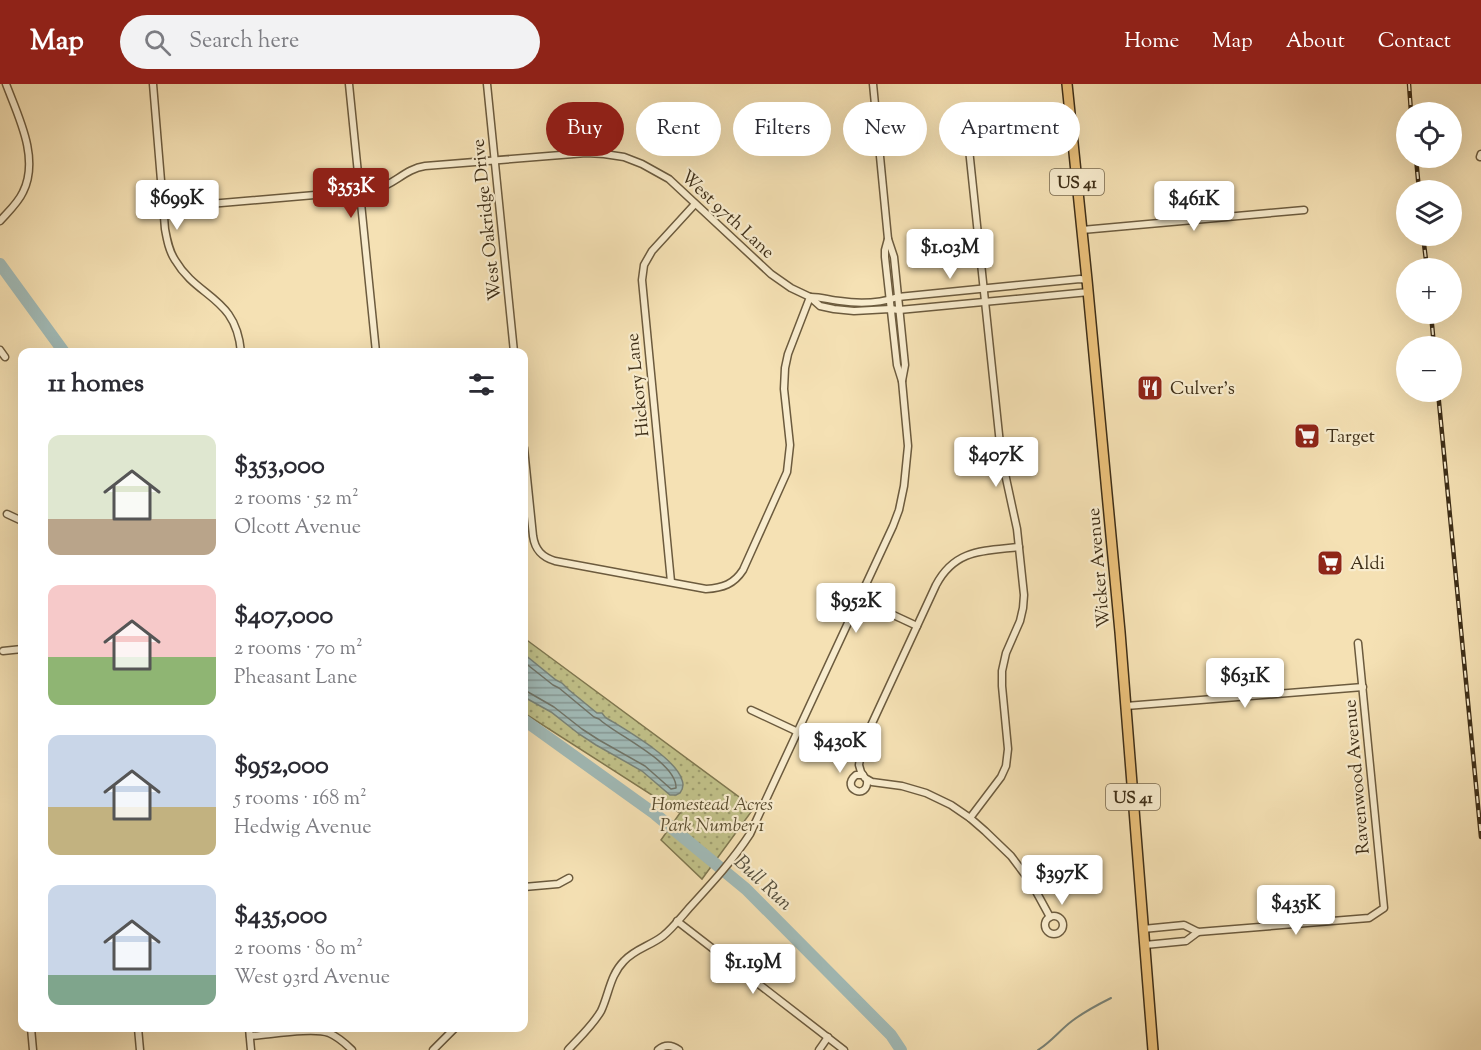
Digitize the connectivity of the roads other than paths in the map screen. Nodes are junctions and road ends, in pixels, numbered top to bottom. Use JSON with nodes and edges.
{"nodes":[{"id":1,"x":6,"y":84,"type":"edge"},
{"id":2,"x":153,"y":84,"type":"edge"},
{"id":3,"x":349,"y":84,"type":"edge"},
{"id":4,"x":488,"y":84,"type":"edge"},
{"id":5,"x":873,"y":84,"type":"edge"},
{"id":6,"x":1067,"y":84,"type":"edge"},
{"id":7,"x":970,"y":156,"type":"edge"},
{"id":8,"x":495,"y":159,"type":"junction"},
{"id":9,"x":360,"y":191,"type":"junction"},
{"id":10,"x":695,"y":204,"type":"junction"},
{"id":11,"x":163,"y":208,"type":"junction"},
{"id":12,"x":1304,"y":210,"type":"dead end"},
{"id":13,"x":0,"y":221,"type":"edge"},
{"id":14,"x":1082,"y":230,"type":"junction"},
{"id":15,"x":888,"y":239,"type":"junction"},
{"id":16,"x":1088,"y":280,"type":"junction"},
{"id":17,"x":984,"y":288,"type":"junction"},
{"id":18,"x":1089,"y":292,"type":"junction"},
{"id":19,"x":810,"y":297,"type":"junction"},
{"id":20,"x":898,"y":297,"type":"junction"},
{"id":21,"x":890,"y":300,"type":"junction"},
{"id":22,"x":986,"y":302,"type":"junction"},
{"id":23,"x":890,"y":309,"type":"junction"},
{"id":24,"x":899,"y":310,"type":"junction"},
{"id":25,"x":240,"y":348,"type":"edge"},
{"id":26,"x":376,"y":348,"type":"edge"},
{"id":27,"x":514,"y":348,"type":"edge"},
{"id":28,"x":0,"y":350,"type":"edge"},
{"id":29,"x":5,"y":357,"type":"dead end"},
{"id":30,"x":902,"y":381,"type":"junction"},
{"id":31,"x":528,"y":492,"type":"edge"},
{"id":32,"x":7,"y":514,"type":"dead end"},
{"id":33,"x":18,"y":519,"type":"edge"},
{"id":34,"x":1019,"y":547,"type":"junction"},
{"id":35,"x":671,"y":582,"type":"junction"},
{"id":36,"x":859,"y":599,"type":"junction"},
{"id":37,"x":917,"y":626,"type":"junction"},
{"id":38,"x":1358,"y":643,"type":"dead end"},
{"id":39,"x":18,"y":649,"type":"edge"},
{"id":40,"x":3,"y":651,"type":"dead end"},
{"id":41,"x":1363,"y":687,"type":"junction"},
{"id":42,"x":1126,"y":706,"type":"junction"},
{"id":43,"x":751,"y":710,"type":"dead end"},
{"id":44,"x":798,"y":732,"type":"junction"},
{"id":45,"x":970,"y":818,"type":"junction"},
{"id":46,"x":568,"y":878,"type":"dead end"},
{"id":47,"x":528,"y":887,"type":"edge"},
{"id":48,"x":1050,"y":917,"type":"dead end"},
{"id":49,"x":677,"y":921,"type":"junction"},
{"id":50,"x":1143,"y":928,"type":"junction"},
{"id":51,"x":1198,"y":932,"type":"junction"},
{"id":52,"x":1144,"y":945,"type":"junction"},
{"id":53,"x":31,"y":1032,"type":"edge"},
{"id":54,"x":138,"y":1032,"type":"edge"},
{"id":55,"x":250,"y":1032,"type":"edge"},
{"id":56,"x":296,"y":1032,"type":"edge"},
{"id":57,"x":323,"y":1032,"type":"edge"},
{"id":58,"x":451,"y":1032,"type":"edge"},
{"id":59,"x":250,"y":1036,"type":"junction"},
{"id":60,"x":828,"y":1037,"type":"junction"},
{"id":61,"x":33,"y":1050,"type":"edge"},
{"id":62,"x":140,"y":1050,"type":"edge"},
{"id":63,"x":251,"y":1050,"type":"edge"},
{"id":64,"x":352,"y":1050,"type":"edge"},
{"id":65,"x":433,"y":1050,"type":"edge"},
{"id":66,"x":568,"y":1050,"type":"edge"},
{"id":67,"x":658,"y":1050,"type":"edge"},
{"id":68,"x":679,"y":1050,"type":"edge"},
{"id":69,"x":819,"y":1050,"type":"edge"},
{"id":70,"x":844,"y":1050,"type":"edge"},
{"id":71,"x":1154,"y":1050,"type":"edge"}],
"edges":[{"from":1,"to":13,"type":"street"},
{"from":2,"to":11,"type":"street"},
{"from":3,"to":9,"type":"street"},
{"from":4,"to":8,"type":"street","name":"West Oakridge Drive"},
{"from":5,"to":15,"type":"street"},
{"from":6,"to":14,"type":"highway","name":"Wicker Avenue","number":"US 41"},
{"from":7,"to":17,"type":"street"},
{"from":8,"to":9,"type":"street","name":"West 97th Lane"},
{"from":8,"to":10,"type":"street","name":"West 97th Lane"},
{"from":8,"to":27,"type":"street","name":"West Oakridge Drive"},
{"from":9,"to":11,"type":"street","name":"West 97th Lane"},
{"from":9,"to":26,"type":"street"},
{"from":10,"to":19,"type":"street","name":"West 97th Lane"},
{"from":10,"to":35,"type":"street","name":"Hickory Lane"},
{"from":11,"to":25,"type":"street"},
{"from":12,"to":14,"type":"street"},
{"from":14,"to":16,"type":"highway","name":"Wicker Avenue","number":"US 41"},
{"from":15,"to":20,"type":"street"},
{"from":15,"to":21,"type":"street"},
{"from":16,"to":17,"type":"street","name":"West 97th Lane"},
{"from":16,"to":18,"type":"highway","name":"Wicker Avenue","number":"US 41"},
{"from":17,"to":20,"type":"street","name":"West 97th Lane"},
{"from":17,"to":22,"type":"street"},
{"from":18,"to":22,"type":"street","name":"West 97th Lane"},
{"from":18,"to":42,"type":"highway","name":"Wicker Avenue","number":"US 41"},
{"from":19,"to":21,"type":"street","name":"West 97th Lane"},
{"from":19,"to":23,"type":"street","name":"West 97th Lane"},
{"from":19,"to":35,"type":"street"},
{"from":20,"to":21,"type":"street","name":"West 97th Lane"},
{"from":20,"to":24,"type":"street"},
{"from":21,"to":23,"type":"street"},
{"from":22,"to":24,"type":"street","name":"West 97th Lane"},
{"from":22,"to":34,"type":"street"},
{"from":23,"to":24,"type":"street","name":"West 97th Lane"},
{"from":23,"to":30,"type":"street"},
{"from":24,"to":30,"type":"street"},
{"from":28,"to":29,"type":"street"},
{"from":30,"to":36,"type":"street"},
{"from":31,"to":35,"type":"street"},
{"from":32,"to":33,"type":"street"},
{"from":34,"to":37,"type":"street"},
{"from":34,"to":45,"type":"street"},
{"from":36,"to":37,"type":"street"},
{"from":36,"to":44,"type":"street"},
{"from":37,"to":45,"type":"street"},
{"from":38,"to":41,"type":"street","name":"Ravenwood Avenue"},
{"from":39,"to":40,"type":"street"},
{"from":41,"to":42,"type":"street"},
{"from":41,"to":51,"type":"street","name":"Ravenwood Avenue"},
{"from":42,"to":50,"type":"highway","name":"Wicker Avenue","number":"US 41"},
{"from":43,"to":44,"type":"street"},
{"from":44,"to":49,"type":"street"},
{"from":45,"to":48,"type":"street"},
{"from":46,"to":47,"type":"street"},
{"from":49,"to":60,"type":"street"},
{"from":49,"to":66,"type":"street"},
{"from":50,"to":51,"type":"street"},
{"from":50,"to":52,"type":"highway","name":"Wicker Avenue","number":"US 41"},
{"from":51,"to":52,"type":"street"},
{"from":52,"to":71,"type":"highway","name":"Wicker Avenue","number":"US 41"},
{"from":53,"to":61,"type":"street"},
{"from":54,"to":62,"type":"street"},
{"from":55,"to":59,"type":"street"},
{"from":56,"to":59,"type":"street"},
{"from":57,"to":64,"type":"street"},
{"from":58,"to":65,"type":"street"},
{"from":59,"to":63,"type":"street"},
{"from":60,"to":69,"type":"street"},
{"from":60,"to":70,"type":"street"},
{"from":67,"to":68,"type":"street"}]}
